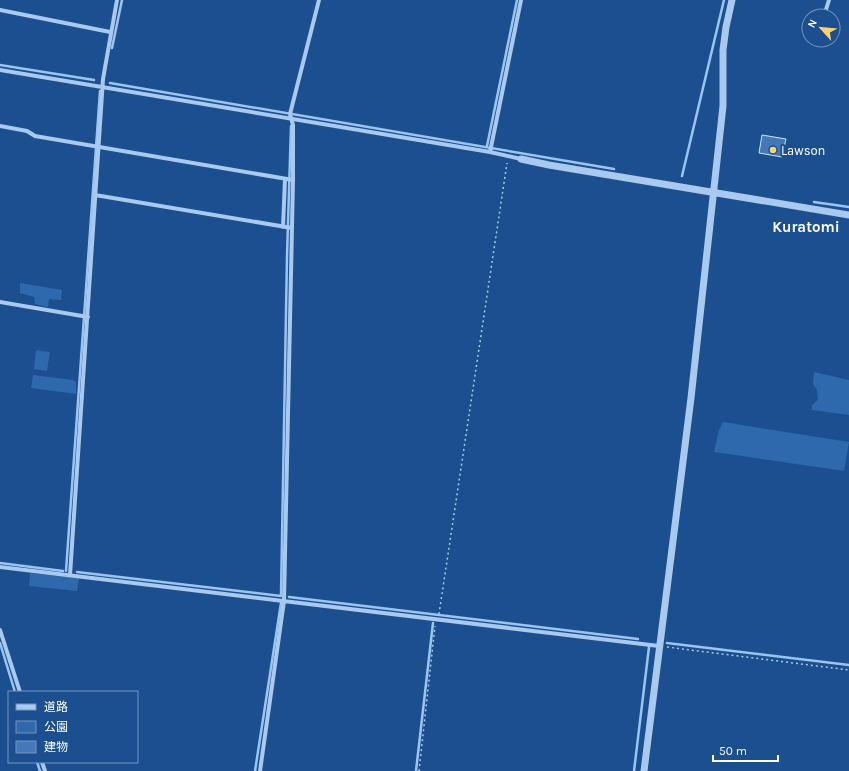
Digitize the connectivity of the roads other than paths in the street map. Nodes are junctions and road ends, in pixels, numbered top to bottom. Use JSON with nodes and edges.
{"nodes":[{"id":1,"x":117,"y":0,"type":"edge"},
{"id":2,"x":319,"y":0,"type":"edge"},
{"id":3,"x":521,"y":0,"type":"edge"},
{"id":4,"x":732,"y":0,"type":"edge"},
{"id":5,"x":0,"y":10,"type":"edge"},
{"id":6,"x":110,"y":32,"type":"junction"},
{"id":7,"x":0,"y":70,"type":"edge"},
{"id":8,"x":103,"y":86,"type":"junction"},
{"id":9,"x":291,"y":115,"type":"junction"},
{"id":10,"x":0,"y":126,"type":"edge"},
{"id":11,"x":96,"y":148,"type":"junction"},
{"id":12,"x":490,"y":148,"type":"junction"},
{"id":13,"x":522,"y":159,"type":"joint"},
{"id":14,"x":289,"y":179,"type":"junction"},
{"id":15,"x":714,"y":191,"type":"junction"},
{"id":16,"x":95,"y":195,"type":"junction"},
{"id":17,"x":849,"y":215,"type":"edge"},
{"id":18,"x":288,"y":228,"type":"junction"},
{"id":19,"x":0,"y":302,"type":"edge"},
{"id":20,"x":85,"y":316,"type":"junction"},
{"id":21,"x":0,"y":566,"type":"edge"},
{"id":22,"x":70,"y":575,"type":"junction"},
{"id":23,"x":284,"y":601,"type":"junction"},
{"id":24,"x":0,"y":630,"type":"edge"},
{"id":25,"x":659,"y":646,"type":"junction"},
{"id":26,"x":20,"y":691,"type":"edge"},
{"id":27,"x":260,"y":771,"type":"edge"},
{"id":28,"x":644,"y":771,"type":"edge"}],
"edges":[{"from":1,"to":6,"type":"street"},
{"from":2,"to":9,"type":"street"},
{"from":3,"to":12,"type":"street"},
{"from":4,"to":15,"type":"street"},
{"from":5,"to":6,"type":"street"},
{"from":6,"to":8,"type":"street"},
{"from":7,"to":8,"type":"street"},
{"from":8,"to":9,"type":"street"},
{"from":8,"to":11,"type":"street"},
{"from":9,"to":12,"type":"street"},
{"from":9,"to":14,"type":"street"},
{"from":10,"to":11,"type":"street"},
{"from":11,"to":14,"type":"street"},
{"from":11,"to":16,"type":"street"},
{"from":12,"to":13,"type":"street"},
{"from":13,"to":15,"type":"street"},
{"from":14,"to":18,"type":"street"},
{"from":14,"to":18,"type":"street"},
{"from":15,"to":17,"type":"street"},
{"from":15,"to":25,"type":"street"},
{"from":16,"to":18,"type":"street"},
{"from":16,"to":20,"type":"street"},
{"from":18,"to":23,"type":"street"},
{"from":19,"to":20,"type":"street"},
{"from":20,"to":22,"type":"street"},
{"from":21,"to":22,"type":"street"},
{"from":22,"to":23,"type":"street"},
{"from":23,"to":25,"type":"street"},
{"from":23,"to":27,"type":"street"},
{"from":24,"to":26,"type":"street"},
{"from":25,"to":28,"type":"street"}]}
